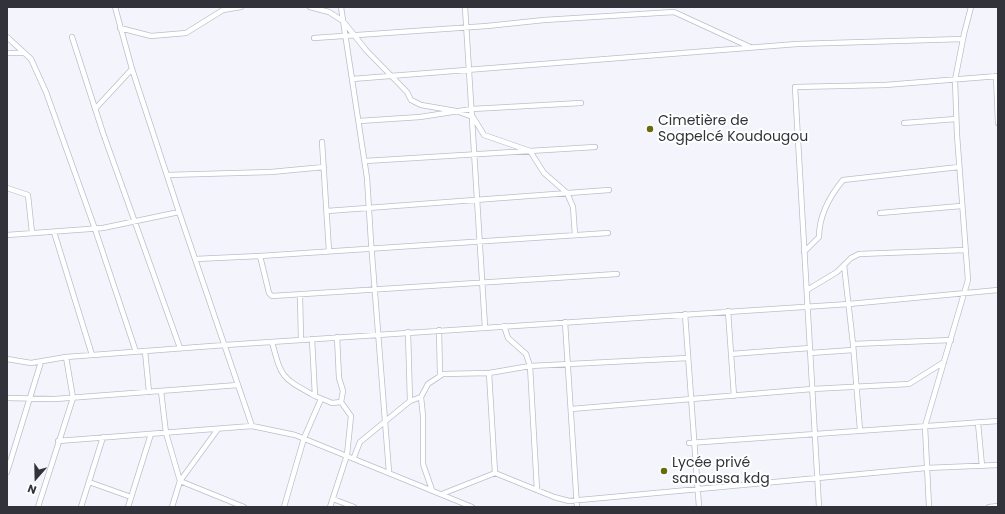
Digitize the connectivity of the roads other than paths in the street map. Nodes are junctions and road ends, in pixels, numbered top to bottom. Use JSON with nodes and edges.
{"nodes":[{"id":1,"x":115,"y":7,"type":"edge"},
{"id":2,"x":241,"y":7,"type":"edge"},
{"id":3,"x":310,"y":7,"type":"edge"},
{"id":4,"x":341,"y":7,"type":"edge"},
{"id":5,"x":465,"y":7,"type":"edge"},
{"id":6,"x":971,"y":7,"type":"edge"},
{"id":7,"x":343,"y":21,"type":"junction"},
{"id":8,"x":120,"y":28,"type":"junction"},
{"id":9,"x":467,"y":28,"type":"junction"},
{"id":10,"x":354,"y":35,"type":"junction"},
{"id":11,"x":346,"y":36,"type":"junction"},
{"id":12,"x":7,"y":37,"type":"edge"},
{"id":13,"x":72,"y":37,"type":"dead end"},
{"id":14,"x":314,"y":38,"type":"dead end"},
{"id":15,"x":963,"y":39,"type":"junction"},
{"id":16,"x":752,"y":48,"type":"junction"},
{"id":17,"x":7,"y":52,"type":"edge"},
{"id":18,"x":23,"y":53,"type":"junction"},
{"id":19,"x":132,"y":69,"type":"junction"},
{"id":20,"x":470,"y":70,"type":"junction"},
{"id":21,"x":391,"y":76,"type":"junction"},
{"id":22,"x":997,"y":76,"type":"edge"},
{"id":23,"x":352,"y":79,"type":"junction"},
{"id":24,"x":955,"y":80,"type":"junction"},
{"id":25,"x":581,"y":103,"type":"dead end"},
{"id":26,"x":95,"y":108,"type":"junction"},
{"id":27,"x":472,"y":109,"type":"junction"},
{"id":28,"x":456,"y":111,"type":"junction"},
{"id":29,"x":473,"y":117,"type":"junction"},
{"id":30,"x":998,"y":117,"type":"edge"},
{"id":31,"x":956,"y":119,"type":"junction"},
{"id":32,"x":358,"y":121,"type":"junction"},
{"id":33,"x":904,"y":123,"type":"dead end"},
{"id":34,"x":998,"y":123,"type":"edge"},
{"id":35,"x":322,"y":142,"type":"dead end"},
{"id":36,"x":596,"y":147,"type":"dead end"},
{"id":37,"x":530,"y":150,"type":"junction"},
{"id":38,"x":475,"y":154,"type":"junction"},
{"id":39,"x":365,"y":161,"type":"junction"},
{"id":40,"x":324,"y":167,"type":"junction"},
{"id":41,"x":959,"y":167,"type":"junction"},
{"id":42,"x":167,"y":175,"type":"junction"},
{"id":43,"x":7,"y":188,"type":"edge"},
{"id":44,"x":609,"y":190,"type":"dead end"},
{"id":45,"x":567,"y":193,"type":"junction"},
{"id":46,"x":478,"y":200,"type":"junction"},
{"id":47,"x":962,"y":206,"type":"junction"},
{"id":48,"x":369,"y":208,"type":"junction"},
{"id":49,"x":327,"y":211,"type":"junction"},
{"id":50,"x":179,"y":212,"type":"junction"},
{"id":51,"x":880,"y":213,"type":"dead end"},
{"id":52,"x":135,"y":222,"type":"junction"},
{"id":53,"x":95,"y":229,"type":"junction"},
{"id":54,"x":54,"y":232,"type":"junction"},
{"id":55,"x":32,"y":233,"type":"junction"},
{"id":56,"x":608,"y":233,"type":"dead end"},
{"id":57,"x":7,"y":235,"type":"edge"},
{"id":58,"x":575,"y":235,"type":"junction"},
{"id":59,"x":480,"y":241,"type":"junction"},
{"id":60,"x":371,"y":248,"type":"junction"},
{"id":61,"x":965,"y":250,"type":"junction"},
{"id":62,"x":329,"y":251,"type":"junction"},
{"id":63,"x":804,"y":252,"type":"junction"},
{"id":64,"x":260,"y":256,"type":"junction"},
{"id":65,"x":195,"y":259,"type":"junction"},
{"id":66,"x":844,"y":265,"type":"junction"},
{"id":67,"x":617,"y":274,"type":"dead end"},
{"id":68,"x":482,"y":283,"type":"junction"},
{"id":69,"x":374,"y":290,"type":"junction"},
{"id":70,"x":806,"y":290,"type":"junction"},
{"id":71,"x":998,"y":290,"type":"edge"},
{"id":72,"x":965,"y":292,"type":"junction"},
{"id":73,"x":300,"y":294,"type":"junction"},
{"id":74,"x":849,"y":304,"type":"junction"},
{"id":75,"x":807,"y":306,"type":"junction"},
{"id":76,"x":728,"y":311,"type":"junction"},
{"id":77,"x":685,"y":314,"type":"junction"},
{"id":78,"x":565,"y":322,"type":"junction"},
{"id":79,"x":504,"y":326,"type":"junction"},
{"id":80,"x":485,"y":327,"type":"junction"},
{"id":81,"x":439,"y":330,"type":"junction"},
{"id":82,"x":408,"y":332,"type":"junction"},
{"id":83,"x":378,"y":334,"type":"junction"},
{"id":84,"x":337,"y":337,"type":"junction"},
{"id":85,"x":312,"y":339,"type":"junction"},
{"id":86,"x":301,"y":340,"type":"junction"},
{"id":87,"x":951,"y":340,"type":"junction"},
{"id":88,"x":272,"y":342,"type":"junction"},
{"id":89,"x":853,"y":344,"type":"junction"},
{"id":90,"x":225,"y":345,"type":"junction"},
{"id":91,"x":180,"y":348,"type":"junction"},
{"id":92,"x":854,"y":350,"type":"junction"},
{"id":93,"x":144,"y":351,"type":"junction"},
{"id":94,"x":810,"y":351,"type":"junction"},
{"id":95,"x":136,"y":352,"type":"junction"},
{"id":96,"x":731,"y":354,"type":"junction"},
{"id":97,"x":92,"y":355,"type":"junction"},
{"id":98,"x":66,"y":357,"type":"junction"},
{"id":99,"x":688,"y":358,"type":"junction"},
{"id":100,"x":7,"y":359,"type":"edge"},
{"id":101,"x":41,"y":362,"type":"junction"},
{"id":102,"x":944,"y":362,"type":"junction"},
{"id":103,"x":568,"y":365,"type":"junction"},
{"id":104,"x":530,"y":366,"type":"junction"},
{"id":105,"x":489,"y":373,"type":"junction"},
{"id":106,"x":440,"y":375,"type":"junction"},
{"id":107,"x":238,"y":385,"type":"junction"},
{"id":108,"x":856,"y":387,"type":"junction"},
{"id":109,"x":812,"y":389,"type":"junction"},
{"id":110,"x":161,"y":391,"type":"junction"},
{"id":111,"x":149,"y":392,"type":"junction"},
{"id":112,"x":315,"y":396,"type":"junction"},
{"id":113,"x":734,"y":396,"type":"junction"},
{"id":114,"x":422,"y":397,"type":"junction"},
{"id":115,"x":7,"y":398,"type":"edge"},
{"id":116,"x":73,"y":398,"type":"junction"},
{"id":117,"x":321,"y":398,"type":"junction"},
{"id":118,"x":29,"y":399,"type":"junction"},
{"id":119,"x":691,"y":400,"type":"junction"},
{"id":120,"x":410,"y":401,"type":"junction"},
{"id":121,"x":341,"y":402,"type":"junction"},
{"id":122,"x":571,"y":409,"type":"junction"},
{"id":123,"x":998,"y":421,"type":"edge"},
{"id":124,"x":385,"y":422,"type":"junction"},
{"id":125,"x":978,"y":423,"type":"junction"},
{"id":126,"x":252,"y":426,"type":"junction"},
{"id":127,"x":925,"y":426,"type":"junction"},
{"id":128,"x":218,"y":429,"type":"junction"},
{"id":129,"x":860,"y":430,"type":"junction"},
{"id":130,"x":166,"y":433,"type":"junction"},
{"id":131,"x":151,"y":434,"type":"junction"},
{"id":132,"x":816,"y":434,"type":"junction"},
{"id":133,"x":103,"y":437,"type":"junction"},
{"id":134,"x":304,"y":438,"type":"junction"},
{"id":135,"x":58,"y":441,"type":"junction"},
{"id":136,"x":694,"y":442,"type":"junction"},
{"id":137,"x":689,"y":443,"type":"dead end"},
{"id":138,"x":347,"y":455,"type":"junction"},
{"id":139,"x":354,"y":457,"type":"junction"},
{"id":140,"x":998,"y":465,"type":"edge"},
{"id":141,"x":982,"y":466,"type":"junction"},
{"id":142,"x":926,"y":468,"type":"junction"},
{"id":143,"x":7,"y":472,"type":"edge"},
{"id":144,"x":389,"y":472,"type":"junction"},
{"id":145,"x":495,"y":473,"type":"junction"},
{"id":146,"x":818,"y":478,"type":"junction"},
{"id":147,"x":180,"y":481,"type":"junction"},
{"id":148,"x":89,"y":482,"type":"junction"},
{"id":149,"x":697,"y":489,"type":"junction"},
{"id":150,"x":432,"y":490,"type":"junction"},
{"id":151,"x":537,"y":490,"type":"junction"},
{"id":152,"x":442,"y":494,"type":"junction"},
{"id":153,"x":131,"y":497,"type":"junction"},
{"id":154,"x":333,"y":499,"type":"junction"},
{"id":155,"x":577,"y":500,"type":"junction"},
{"id":156,"x":998,"y":506,"type":"edge"},
{"id":157,"x":38,"y":507,"type":"edge"},
{"id":158,"x":81,"y":507,"type":"edge"},
{"id":159,"x":128,"y":507,"type":"edge"},
{"id":160,"x":172,"y":507,"type":"edge"},
{"id":161,"x":244,"y":507,"type":"edge"},
{"id":162,"x":284,"y":507,"type":"edge"},
{"id":163,"x":330,"y":507,"type":"edge"},
{"id":164,"x":354,"y":507,"type":"edge"},
{"id":165,"x":472,"y":507,"type":"edge"},
{"id":166,"x":578,"y":507,"type":"edge"},
{"id":167,"x":699,"y":507,"type":"edge"},
{"id":168,"x":819,"y":507,"type":"edge"},
{"id":169,"x":930,"y":507,"type":"edge"},
{"id":170,"x":989,"y":507,"type":"edge"}],
"edges":[{"from":1,"to":8,"type":"street"},
{"from":2,"to":8,"type":"street"},
{"from":3,"to":7,"type":"street"},
{"from":4,"to":7,"type":"street"},
{"from":5,"to":9,"type":"street"},
{"from":6,"to":15,"type":"street"},
{"from":7,"to":10,"type":"street"},
{"from":7,"to":11,"type":"street"},
{"from":8,"to":19,"type":"street"},
{"from":9,"to":10,"type":"street"},
{"from":9,"to":16,"type":"street"},
{"from":9,"to":20,"type":"street"},
{"from":10,"to":11,"type":"street"},
{"from":10,"to":21,"type":"street"},
{"from":11,"to":14,"type":"street"},
{"from":11,"to":23,"type":"street"},
{"from":12,"to":18,"type":"street"},
{"from":13,"to":26,"type":"street"},
{"from":15,"to":16,"type":"street"},
{"from":15,"to":24,"type":"street"},
{"from":16,"to":20,"type":"street"},
{"from":17,"to":18,"type":"street"},
{"from":18,"to":53,"type":"street"},
{"from":19,"to":26,"type":"street"},
{"from":19,"to":42,"type":"street"},
{"from":20,"to":21,"type":"street"},
{"from":20,"to":27,"type":"street"},
{"from":21,"to":23,"type":"street"},
{"from":21,"to":28,"type":"street"},
{"from":22,"to":24,"type":"street"},
{"from":22,"to":30,"type":"street"},
{"from":23,"to":32,"type":"street"},
{"from":24,"to":31,"type":"street"},
{"from":24,"to":63,"type":"street"},
{"from":25,"to":27,"type":"street"},
{"from":26,"to":52,"type":"street"},
{"from":27,"to":28,"type":"street"},
{"from":27,"to":29,"type":"street"},
{"from":28,"to":29,"type":"street"},
{"from":28,"to":32,"type":"street"},
{"from":29,"to":37,"type":"street"},
{"from":29,"to":38,"type":"street"},
{"from":30,"to":34,"type":"street"},
{"from":31,"to":33,"type":"street"},
{"from":31,"to":41,"type":"street"},
{"from":32,"to":39,"type":"street"},
{"from":35,"to":40,"type":"street"},
{"from":36,"to":37,"type":"street"},
{"from":37,"to":38,"type":"street"},
{"from":37,"to":45,"type":"street"},
{"from":38,"to":39,"type":"street"},
{"from":38,"to":46,"type":"street"},
{"from":39,"to":48,"type":"street"},
{"from":40,"to":42,"type":"street"},
{"from":40,"to":49,"type":"street"},
{"from":41,"to":47,"type":"street"},
{"from":41,"to":63,"type":"street"},
{"from":42,"to":50,"type":"street"},
{"from":43,"to":55,"type":"street"},
{"from":44,"to":45,"type":"street"},
{"from":45,"to":46,"type":"street"},
{"from":45,"to":58,"type":"street"},
{"from":46,"to":48,"type":"street"},
{"from":46,"to":59,"type":"street"},
{"from":47,"to":51,"type":"street"},
{"from":47,"to":61,"type":"street"},
{"from":48,"to":49,"type":"street"},
{"from":48,"to":60,"type":"street"},
{"from":49,"to":62,"type":"street"},
{"from":50,"to":52,"type":"street"},
{"from":50,"to":65,"type":"street"},
{"from":52,"to":53,"type":"street"},
{"from":52,"to":91,"type":"street"},
{"from":53,"to":54,"type":"street"},
{"from":53,"to":95,"type":"street"},
{"from":54,"to":55,"type":"street"},
{"from":54,"to":97,"type":"street"},
{"from":55,"to":57,"type":"street"},
{"from":56,"to":58,"type":"street"},
{"from":58,"to":59,"type":"street"},
{"from":59,"to":60,"type":"street"},
{"from":59,"to":68,"type":"street"},
{"from":60,"to":62,"type":"street"},
{"from":60,"to":69,"type":"street"},
{"from":61,"to":66,"type":"street"},
{"from":61,"to":72,"type":"street"},
{"from":62,"to":64,"type":"street"},
{"from":63,"to":70,"type":"street"},
{"from":64,"to":65,"type":"street"},
{"from":64,"to":73,"type":"street"},
{"from":65,"to":90,"type":"street"},
{"from":66,"to":70,"type":"street"},
{"from":66,"to":74,"type":"street"},
{"from":67,"to":68,"type":"street"},
{"from":68,"to":69,"type":"street"},
{"from":68,"to":80,"type":"street"},
{"from":69,"to":73,"type":"street"},
{"from":69,"to":83,"type":"street"},
{"from":70,"to":75,"type":"street"},
{"from":71,"to":72,"type":"street"},
{"from":72,"to":74,"type":"street"},
{"from":72,"to":87,"type":"street"},
{"from":73,"to":86,"type":"street"},
{"from":74,"to":75,"type":"street"},
{"from":74,"to":89,"type":"street"},
{"from":75,"to":76,"type":"street"},
{"from":75,"to":94,"type":"street"},
{"from":76,"to":77,"type":"street"},
{"from":76,"to":96,"type":"street"},
{"from":77,"to":78,"type":"street"},
{"from":77,"to":99,"type":"street"},
{"from":78,"to":79,"type":"street"},
{"from":78,"to":103,"type":"street"},
{"from":79,"to":80,"type":"street"},
{"from":79,"to":104,"type":"street"},
{"from":80,"to":81,"type":"street"},
{"from":81,"to":82,"type":"street"},
{"from":81,"to":106,"type":"street"},
{"from":82,"to":83,"type":"street"},
{"from":82,"to":120,"type":"street"},
{"from":83,"to":84,"type":"street"},
{"from":83,"to":124,"type":"street"},
{"from":84,"to":85,"type":"street"},
{"from":84,"to":121,"type":"street"},
{"from":85,"to":86,"type":"street"},
{"from":85,"to":112,"type":"street"},
{"from":86,"to":88,"type":"street"},
{"from":87,"to":89,"type":"street"},
{"from":87,"to":102,"type":"street"},
{"from":88,"to":90,"type":"street"},
{"from":88,"to":112,"type":"street"},
{"from":89,"to":92,"type":"street"},
{"from":90,"to":91,"type":"street"},
{"from":90,"to":107,"type":"street"},
{"from":91,"to":93,"type":"street"},
{"from":92,"to":94,"type":"street"},
{"from":92,"to":108,"type":"street"},
{"from":93,"to":95,"type":"street"},
{"from":93,"to":111,"type":"street"},
{"from":94,"to":96,"type":"street"},
{"from":94,"to":109,"type":"street"},
{"from":95,"to":97,"type":"street"},
{"from":96,"to":113,"type":"street"},
{"from":97,"to":98,"type":"street"},
{"from":98,"to":101,"type":"street"},
{"from":98,"to":116,"type":"street"},
{"from":99,"to":103,"type":"street"},
{"from":99,"to":119,"type":"street"},
{"from":100,"to":101,"type":"street"},
{"from":101,"to":118,"type":"street"},
{"from":102,"to":108,"type":"street"},
{"from":102,"to":127,"type":"street"},
{"from":103,"to":104,"type":"street"},
{"from":103,"to":122,"type":"street"},
{"from":104,"to":105,"type":"street"},
{"from":104,"to":151,"type":"street"},
{"from":105,"to":106,"type":"street"},
{"from":105,"to":145,"type":"street"},
{"from":106,"to":114,"type":"street"},
{"from":107,"to":110,"type":"street"},
{"from":107,"to":126,"type":"street"},
{"from":108,"to":109,"type":"street"},
{"from":108,"to":129,"type":"street"},
{"from":109,"to":113,"type":"street"},
{"from":109,"to":132,"type":"street"},
{"from":110,"to":111,"type":"street"},
{"from":110,"to":130,"type":"street"},
{"from":111,"to":116,"type":"street"},
{"from":112,"to":117,"type":"street"},
{"from":113,"to":119,"type":"street"},
{"from":114,"to":120,"type":"street"},
{"from":114,"to":150,"type":"street"},
{"from":115,"to":118,"type":"street"},
{"from":116,"to":118,"type":"street"},
{"from":116,"to":135,"type":"street"},
{"from":117,"to":121,"type":"street"},
{"from":117,"to":134,"type":"street"},
{"from":118,"to":143,"type":"street"},
{"from":119,"to":122,"type":"street"},
{"from":119,"to":136,"type":"street"},
{"from":120,"to":124,"type":"street"},
{"from":121,"to":138,"type":"street"},
{"from":122,"to":155,"type":"street"},
{"from":123,"to":125,"type":"street"},
{"from":124,"to":139,"type":"street"},
{"from":124,"to":144,"type":"street"},
{"from":125,"to":127,"type":"street"},
{"from":125,"to":141,"type":"street"},
{"from":126,"to":128,"type":"street"},
{"from":126,"to":134,"type":"street"},
{"from":127,"to":129,"type":"street"},
{"from":127,"to":142,"type":"street"},
{"from":128,"to":130,"type":"street"},
{"from":128,"to":147,"type":"street"},
{"from":129,"to":132,"type":"street"},
{"from":130,"to":131,"type":"street"},
{"from":130,"to":147,"type":"street"},
{"from":131,"to":133,"type":"street"},
{"from":131,"to":153,"type":"street"},
{"from":132,"to":136,"type":"street"},
{"from":132,"to":146,"type":"street"},
{"from":133,"to":135,"type":"street"},
{"from":133,"to":148,"type":"street"},
{"from":134,"to":138,"type":"street"},
{"from":134,"to":162,"type":"street"},
{"from":135,"to":157,"type":"street"},
{"from":136,"to":137,"type":"street"},
{"from":136,"to":149,"type":"street"},
{"from":138,"to":139,"type":"street"},
{"from":138,"to":154,"type":"street"},
{"from":139,"to":144,"type":"street"},
{"from":140,"to":141,"type":"street"},
{"from":141,"to":142,"type":"street"},
{"from":142,"to":146,"type":"street"},
{"from":142,"to":169,"type":"street"},
{"from":144,"to":150,"type":"street"},
{"from":145,"to":151,"type":"street"},
{"from":145,"to":152,"type":"street"},
{"from":146,"to":149,"type":"street"},
{"from":146,"to":168,"type":"street"},
{"from":147,"to":160,"type":"street"},
{"from":147,"to":161,"type":"street"},
{"from":148,"to":153,"type":"street"},
{"from":148,"to":158,"type":"street"},
{"from":149,"to":155,"type":"street"},
{"from":149,"to":167,"type":"street"},
{"from":150,"to":152,"type":"street"},
{"from":151,"to":155,"type":"street"},
{"from":152,"to":165,"type":"street"},
{"from":153,"to":159,"type":"street"},
{"from":154,"to":163,"type":"street"},
{"from":154,"to":164,"type":"street"},
{"from":155,"to":166,"type":"street"},
{"from":156,"to":170,"type":"street"}]}
